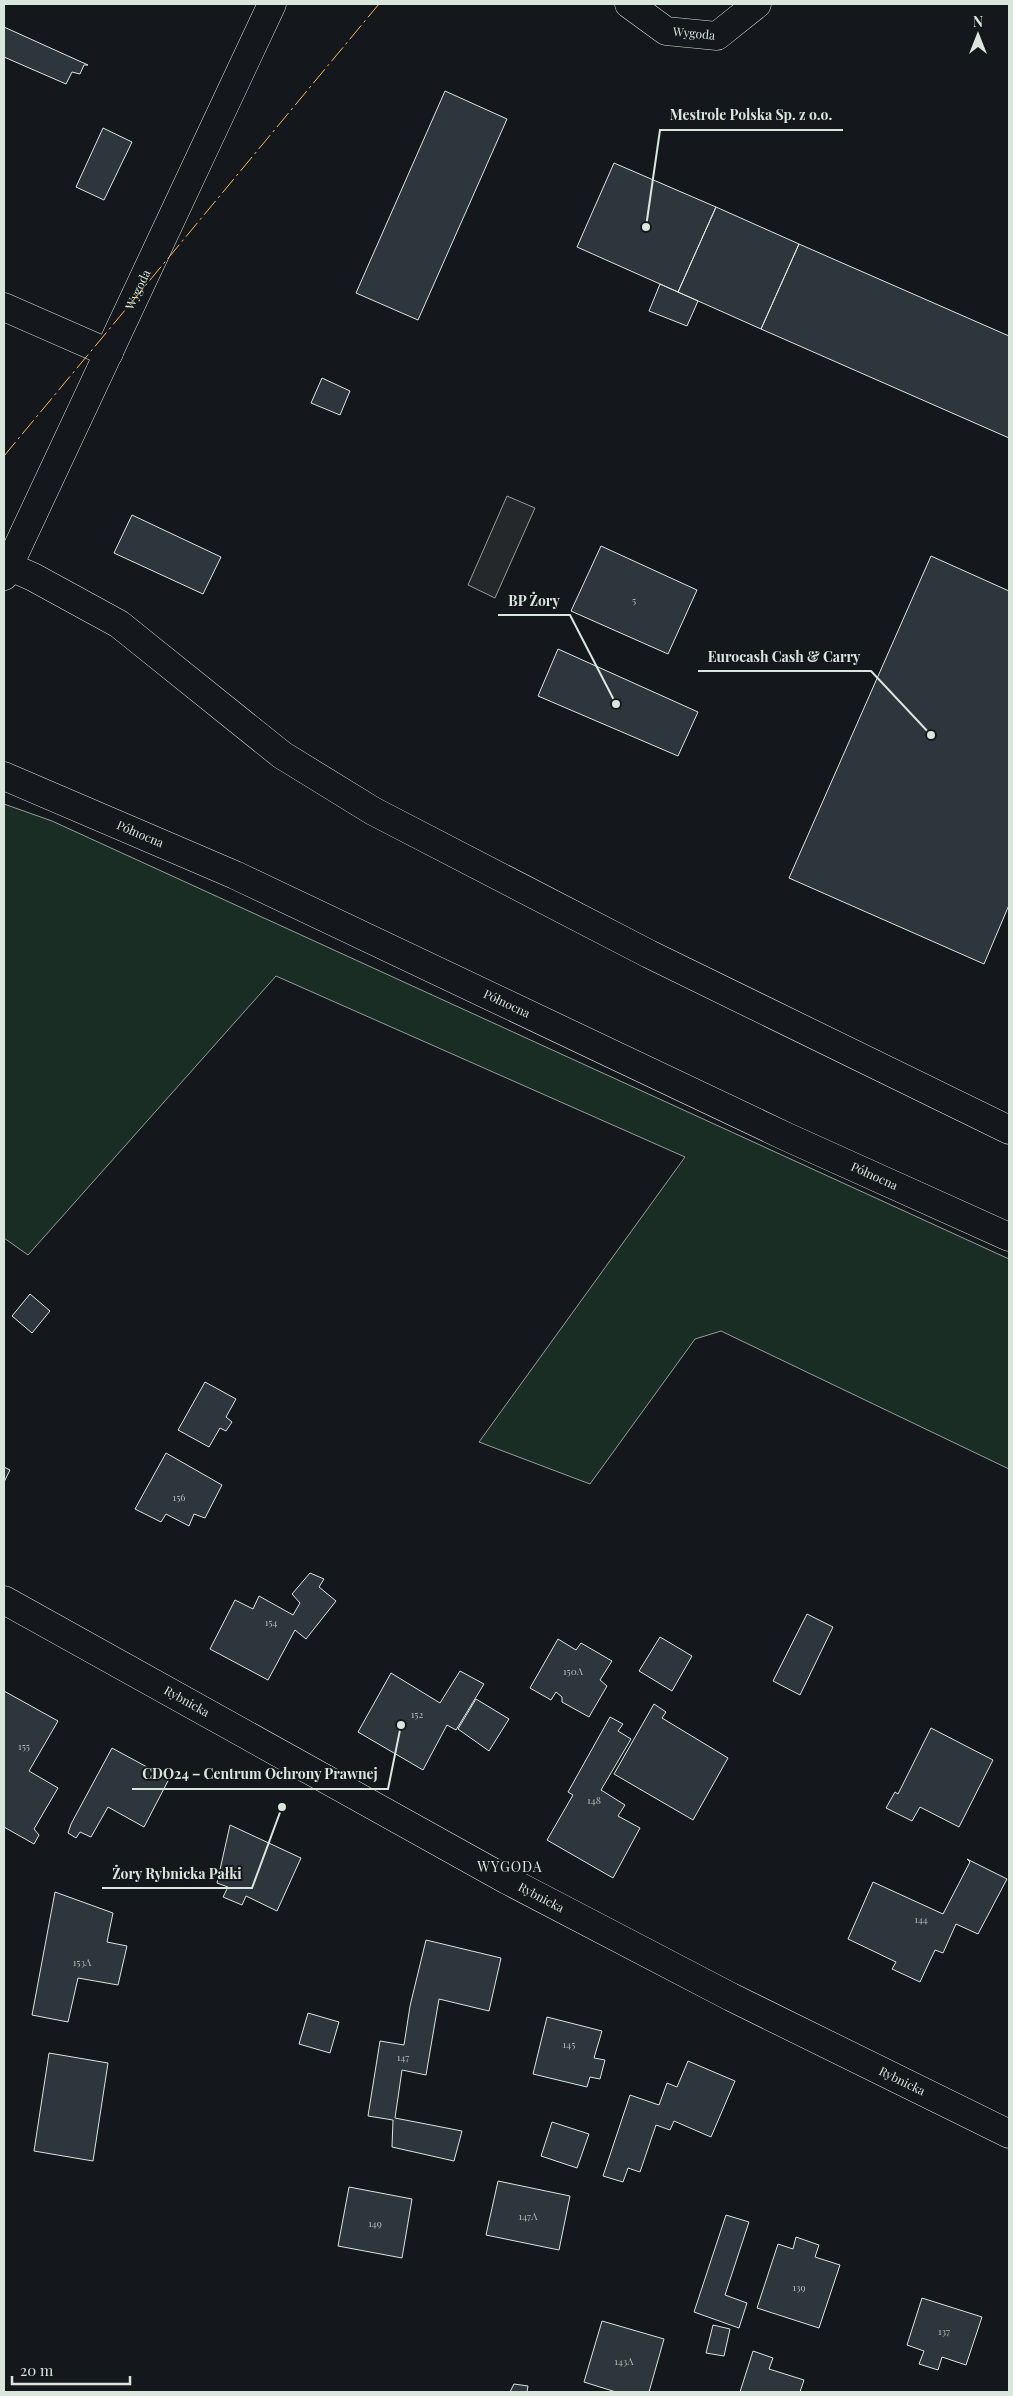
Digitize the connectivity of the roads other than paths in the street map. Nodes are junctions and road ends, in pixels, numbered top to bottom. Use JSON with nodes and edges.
{"nodes":[{"id":1,"x":272,"y":4,"type":"edge"},
{"id":2,"x":629,"y":4,"type":"edge"},
{"id":3,"x":757,"y":4,"type":"edge"},
{"id":4,"x":4,"y":307,"type":"edge"},
{"id":5,"x":109,"y":353,"type":"junction"},
{"id":6,"x":6,"y":571,"type":"edge"},
{"id":7,"x":4,"y":776,"type":"edge"},
{"id":8,"x":1009,"y":1130,"type":"edge"},
{"id":9,"x":1009,"y":1237,"type":"edge"},
{"id":10,"x":4,"y":1600,"type":"edge"},
{"id":11,"x":1009,"y":2134,"type":"edge"}],
"edges":[{"from":1,"to":5,"type":"street","name":"Wygoda"},
{"from":2,"to":3,"type":"street","name":"Wygoda"},
{"from":4,"to":5,"type":"street"},
{"from":5,"to":6,"type":"street","name":"Wygoda"},
{"from":6,"to":8,"type":"street"},
{"from":7,"to":9,"type":"street","name":"Północna"},
{"from":10,"to":11,"type":"street","name":"Rybnicka"}]}
